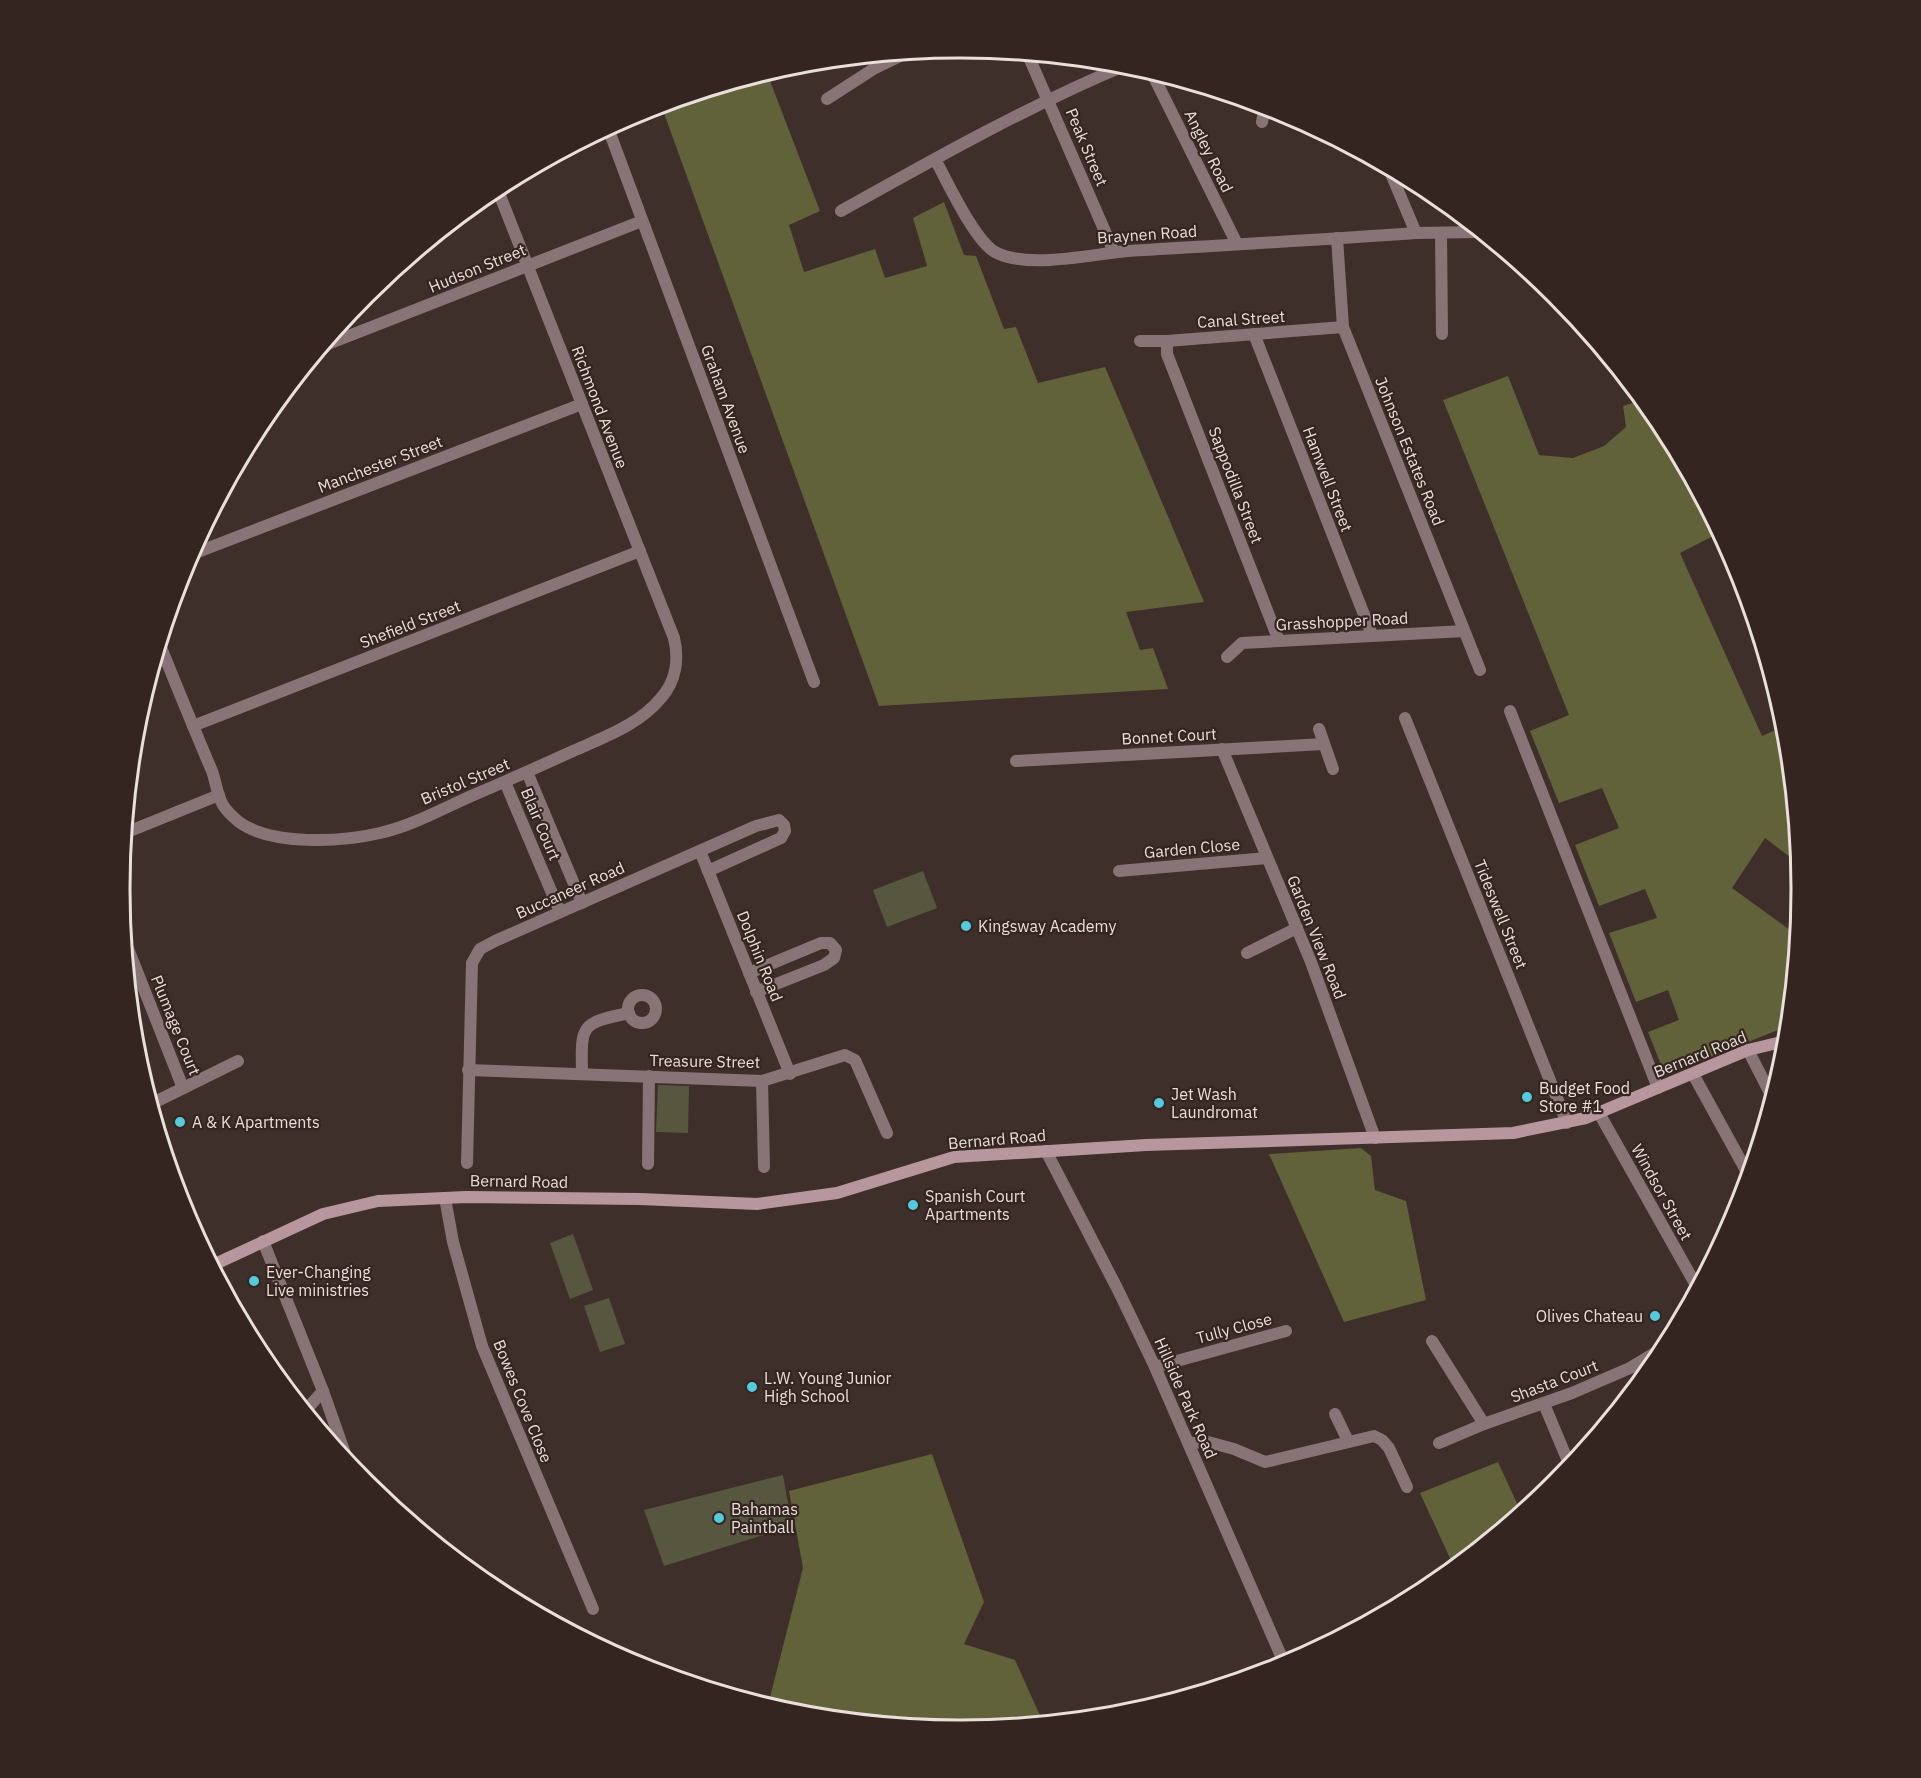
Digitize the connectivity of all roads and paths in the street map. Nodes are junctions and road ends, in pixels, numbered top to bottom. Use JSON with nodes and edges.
{"nodes":[{"id":1,"x":887,"y":62,"type":"edge"},
{"id":2,"x":1031,"y":62,"type":"edge"},
{"id":3,"x":1110,"y":72,"type":"edge"},
{"id":4,"x":1157,"y":82,"type":"edge"},
{"id":5,"x":827,"y":99,"type":"dead end"},
{"id":6,"x":1049,"y":100,"type":"junction"},
{"id":7,"x":1263,"y":116,"type":"edge"},
{"id":8,"x":1262,"y":122,"type":"dead end"},
{"id":9,"x":611,"y":136,"type":"edge"},
{"id":10,"x":935,"y":159,"type":"junction"},
{"id":11,"x":1394,"y":181,"type":"edge"},
{"id":12,"x":500,"y":198,"type":"edge"},
{"id":13,"x":841,"y":211,"type":"dead end"},
{"id":14,"x":642,"y":220,"type":"junction"},
{"id":15,"x":1441,"y":232,"type":"junction"},
{"id":16,"x":1468,"y":232,"type":"edge"},
{"id":17,"x":1416,"y":233,"type":"junction"},
{"id":18,"x":1337,"y":238,"type":"junction"},
{"id":19,"x":1237,"y":244,"type":"junction"},
{"id":20,"x":1114,"y":252,"type":"junction"},
{"id":21,"x":527,"y":266,"type":"junction"},
{"id":22,"x":1343,"y":327,"type":"junction"},
{"id":23,"x":1254,"y":334,"type":"junction"},
{"id":24,"x":1442,"y":334,"type":"dead end"},
{"id":25,"x":336,"y":341,"type":"edge"},
{"id":26,"x":1140,"y":341,"type":"dead end"},
{"id":27,"x":1167,"y":341,"type":"junction"},
{"id":28,"x":582,"y":404,"type":"junction"},
{"id":29,"x":203,"y":550,"type":"edge"},
{"id":30,"x":640,"y":551,"type":"junction"},
{"id":31,"x":1464,"y":631,"type":"junction"},
{"id":32,"x":1372,"y":635,"type":"junction"},
{"id":33,"x":674,"y":638,"type":"joint"},
{"id":34,"x":1279,"y":640,"type":"junction"},
{"id":35,"x":164,"y":655,"type":"edge"},
{"id":36,"x":1227,"y":657,"type":"dead end"},
{"id":37,"x":1480,"y":670,"type":"dead end"},
{"id":38,"x":814,"y":682,"type":"dead end"},
{"id":39,"x":1510,"y":711,"type":"dead end"},
{"id":40,"x":1405,"y":718,"type":"dead end"},
{"id":41,"x":193,"y":726,"type":"junction"},
{"id":42,"x":1319,"y":729,"type":"dead end"},
{"id":43,"x":1324,"y":744,"type":"junction"},
{"id":44,"x":1222,"y":749,"type":"junction"},
{"id":45,"x":1016,"y":761,"type":"dead end"},
{"id":46,"x":1333,"y":769,"type":"dead end"},
{"id":47,"x":527,"y":772,"type":"junction"},
{"id":48,"x":505,"y":782,"type":"junction"},
{"id":49,"x":219,"y":795,"type":"junction"},
{"id":50,"x":132,"y":830,"type":"edge"},
{"id":51,"x":700,"y":851,"type":"junction"},
{"id":52,"x":1267,"y":858,"type":"junction"},
{"id":53,"x":708,"y":871,"type":"junction"},
{"id":54,"x":1119,"y":871,"type":"dead end"},
{"id":55,"x":582,"y":903,"type":"junction"},
{"id":56,"x":560,"y":912,"type":"junction"},
{"id":57,"x":1297,"y":928,"type":"junction"},
{"id":58,"x":1247,"y":953,"type":"dead end"},
{"id":59,"x":749,"y":973,"type":"junction"},
{"id":60,"x":135,"y":977,"type":"edge"},
{"id":61,"x":756,"y":992,"type":"junction"},
{"id":62,"x":629,"y":1013,"type":"dead end"},
{"id":63,"x":1776,"y":1043,"type":"edge"},
{"id":64,"x":1748,"y":1050,"type":"junction"},
{"id":65,"x":238,"y":1061,"type":"dead end"},
{"id":66,"x":468,"y":1070,"type":"junction"},
{"id":67,"x":582,"y":1074,"type":"junction"},
{"id":68,"x":790,"y":1074,"type":"junction"},
{"id":69,"x":1692,"y":1074,"type":"junction"},
{"id":70,"x":649,"y":1076,"type":"junction"},
{"id":71,"x":762,"y":1081,"type":"junction"},
{"id":72,"x":1767,"y":1087,"type":"edge"},
{"id":73,"x":183,"y":1088,"type":"junction"},
{"id":74,"x":1658,"y":1088,"type":"junction"},
{"id":75,"x":157,"y":1101,"type":"edge"},
{"id":76,"x":1599,"y":1113,"type":"junction"},
{"id":77,"x":1567,"y":1123,"type":"junction"},
{"id":78,"x":886,"y":1133,"type":"dead end"},
{"id":79,"x":1375,"y":1138,"type":"junction"},
{"id":80,"x":1046,"y":1151,"type":"junction"},
{"id":81,"x":467,"y":1163,"type":"dead end"},
{"id":82,"x":648,"y":1164,"type":"dead end"},
{"id":83,"x":1744,"y":1165,"type":"edge"},
{"id":84,"x":764,"y":1167,"type":"dead end"},
{"id":85,"x":445,"y":1198,"type":"junction"},
{"id":86,"x":263,"y":1241,"type":"junction"},
{"id":87,"x":219,"y":1262,"type":"edge"},
{"id":88,"x":1692,"y":1280,"type":"edge"},
{"id":89,"x":1287,"y":1331,"type":"dead end"},
{"id":90,"x":1432,"y":1341,"type":"dead end"},
{"id":91,"x":1644,"y":1360,"type":"edge"},
{"id":92,"x":1155,"y":1367,"type":"junction"},
{"id":93,"x":323,"y":1391,"type":"junction"},
{"id":94,"x":1544,"y":1404,"type":"junction"},
{"id":95,"x":310,"y":1405,"type":"edge"},
{"id":96,"x":1335,"y":1414,"type":"dead end"},
{"id":97,"x":1484,"y":1424,"type":"junction"},
{"id":98,"x":1348,"y":1441,"type":"junction"},
{"id":99,"x":341,"y":1442,"type":"edge"},
{"id":100,"x":1189,"y":1443,"type":"junction"},
{"id":101,"x":1439,"y":1443,"type":"dead end"},
{"id":102,"x":1566,"y":1457,"type":"edge"},
{"id":103,"x":1407,"y":1487,"type":"dead end"},
{"id":104,"x":593,"y":1609,"type":"dead end"},
{"id":105,"x":1281,"y":1655,"type":"edge"}],
"edges":[{"from":1,"to":5,"type":"street"},
{"from":2,"to":6,"type":"street","name":"Peak Street"},
{"from":3,"to":6,"type":"street"},
{"from":4,"to":19,"type":"street","name":"Angley Road"},
{"from":6,"to":10,"type":"street"},
{"from":6,"to":20,"type":"street","name":"Peak Street"},
{"from":7,"to":8,"type":"street"},
{"from":9,"to":14,"type":"street","name":"Graham Avenue"},
{"from":10,"to":13,"type":"street"},
{"from":10,"to":20,"type":"street","name":"Braynen Road"},
{"from":11,"to":17,"type":"street"},
{"from":12,"to":21,"type":"street","name":"Richmond Avenue"},
{"from":14,"to":21,"type":"street","name":"Hudson Street"},
{"from":14,"to":38,"type":"street","name":"Graham Avenue"},
{"from":15,"to":16,"type":"street","name":"Braynen Road"},
{"from":15,"to":17,"type":"street","name":"Braynen Road"},
{"from":15,"to":24,"type":"street"},
{"from":17,"to":18,"type":"street","name":"Braynen Road"},
{"from":18,"to":19,"type":"street","name":"Braynen Road"},
{"from":18,"to":22,"type":"street","name":"Johnson Estates Road"},
{"from":19,"to":20,"type":"street","name":"Braynen Road"},
{"from":21,"to":25,"type":"street","name":"Hudson Street"},
{"from":21,"to":28,"type":"street","name":"Richmond Avenue"},
{"from":22,"to":23,"type":"street","name":"Canal Street"},
{"from":22,"to":31,"type":"street","name":"Johnson Estates Road"},
{"from":23,"to":27,"type":"street","name":"Canal Street"},
{"from":23,"to":32,"type":"street","name":"Hamwell Street"},
{"from":26,"to":27,"type":"street","name":"Canal Street"},
{"from":27,"to":34,"type":"street","name":"Sappodilla Street"},
{"from":28,"to":29,"type":"street","name":"Manchester Street"},
{"from":28,"to":30,"type":"street","name":"Richmond Avenue"},
{"from":30,"to":33,"type":"street","name":"Richmond Avenue"},
{"from":30,"to":41,"type":"street","name":"Shefield Street"},
{"from":31,"to":32,"type":"street","name":"Grasshopper Road"},
{"from":31,"to":37,"type":"street","name":"Johnson Estates Road"},
{"from":32,"to":34,"type":"street","name":"Grasshopper Road"},
{"from":33,"to":47,"type":"street","name":"Bristol Street"},
{"from":34,"to":36,"type":"street","name":"Grasshopper Road"},
{"from":35,"to":41,"type":"street","name":"Bristol Street"},
{"from":39,"to":74,"type":"street"},
{"from":40,"to":77,"type":"street","name":"Tideswell Street"},
{"from":41,"to":49,"type":"street","name":"Bristol Street"},
{"from":42,"to":43,"type":"street"},
{"from":43,"to":44,"type":"street","name":"Bonnet Court"},
{"from":43,"to":46,"type":"street"},
{"from":44,"to":45,"type":"street","name":"Bonnet Court"},
{"from":44,"to":52,"type":"street","name":"Garden View Road"},
{"from":47,"to":48,"type":"street","name":"Bristol Street"},
{"from":47,"to":55,"type":"street","name":"Blair Court"},
{"from":48,"to":49,"type":"street","name":"Bristol Street"},
{"from":48,"to":56,"type":"street","name":"Blair Court"},
{"from":49,"to":50,"type":"street"},
{"from":51,"to":53,"type":"street","name":"Dolphin Road"},
{"from":51,"to":53,"type":"street","name":"Buccaneer Road"},
{"from":51,"to":55,"type":"street","name":"Buccaneer Road"},
{"from":52,"to":54,"type":"street","name":"Garden Close"},
{"from":52,"to":57,"type":"street","name":"Garden View Road"},
{"from":53,"to":59,"type":"street","name":"Dolphin Road"},
{"from":55,"to":56,"type":"street","name":"Buccaneer Road"},
{"from":56,"to":66,"type":"street","name":"Buccaneer Road"},
{"from":57,"to":58,"type":"street"},
{"from":57,"to":79,"type":"street","name":"Garden View Road"},
{"from":59,"to":61,"type":"street","name":"Dolphin Road"},
{"from":59,"to":61,"type":"street"},
{"from":60,"to":73,"type":"street","name":"Plumage Court"},
{"from":61,"to":68,"type":"street","name":"Dolphin Road"},
{"from":62,"to":67,"type":"street"},
{"from":63,"to":64,"type":"main road","name":"Bernard Road"},
{"from":64,"to":69,"type":"main road","name":"Bernard Road"},
{"from":64,"to":72,"type":"street"},
{"from":65,"to":73,"type":"street"},
{"from":66,"to":67,"type":"street","name":"Treasure Street"},
{"from":66,"to":81,"type":"street","name":"Buccaneer Road"},
{"from":67,"to":70,"type":"street","name":"Treasure Street"},
{"from":68,"to":71,"type":"street","name":"Treasure Street"},
{"from":68,"to":78,"type":"street","name":"Treasure Street"},
{"from":69,"to":74,"type":"main road","name":"Bernard Road"},
{"from":69,"to":83,"type":"street"},
{"from":70,"to":71,"type":"street","name":"Treasure Street"},
{"from":70,"to":82,"type":"street"},
{"from":71,"to":84,"type":"street"},
{"from":73,"to":75,"type":"street"},
{"from":74,"to":76,"type":"main road","name":"Bernard Road"},
{"from":76,"to":77,"type":"main road","name":"Bernard Road"},
{"from":76,"to":88,"type":"street","name":"Windsor Street"},
{"from":77,"to":79,"type":"main road","name":"Bernard Road"},
{"from":79,"to":80,"type":"main road","name":"Bernard Road"},
{"from":80,"to":85,"type":"main road","name":"Bernard Road"},
{"from":80,"to":92,"type":"street","name":"Hillside Park Road"},
{"from":85,"to":86,"type":"main road","name":"Bernard Road"},
{"from":85,"to":104,"type":"street","name":"Bowes Cove Close"},
{"from":86,"to":87,"type":"main road","name":"Bernard Road"},
{"from":86,"to":93,"type":"street"},
{"from":89,"to":92,"type":"street","name":"Tully Close"},
{"from":90,"to":97,"type":"street"},
{"from":91,"to":94,"type":"street","name":"Shasta Court"},
{"from":92,"to":100,"type":"street","name":"Hillside Park Road"},
{"from":93,"to":95,"type":"street"},
{"from":93,"to":99,"type":"street"},
{"from":94,"to":97,"type":"street","name":"Shasta Court"},
{"from":94,"to":102,"type":"street"},
{"from":96,"to":98,"type":"street"},
{"from":97,"to":101,"type":"street","name":"Shasta Court"},
{"from":98,"to":100,"type":"street"},
{"from":98,"to":103,"type":"street"},
{"from":100,"to":105,"type":"street","name":"Hillside Park Road"}]}
